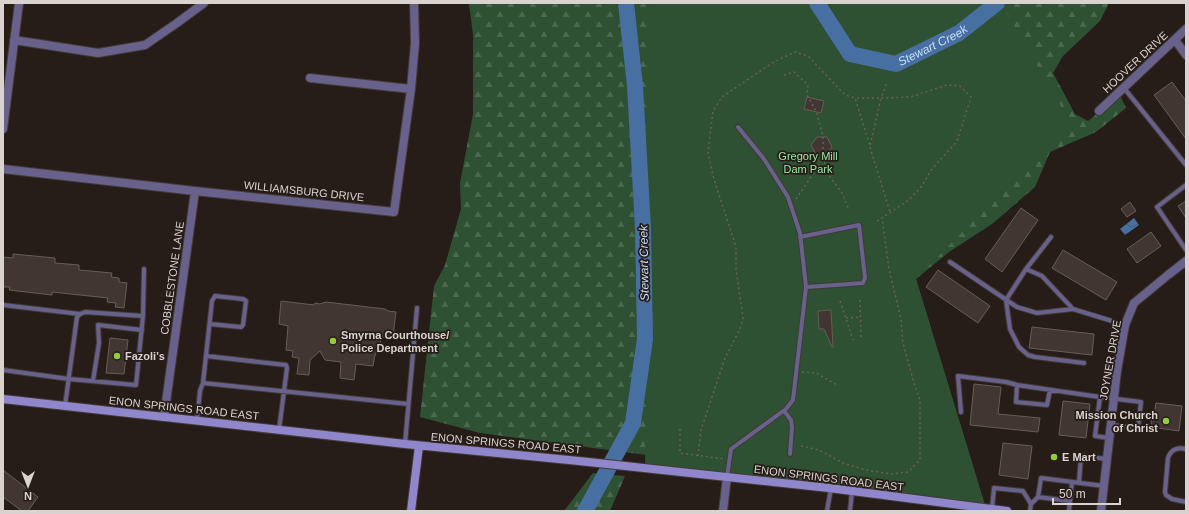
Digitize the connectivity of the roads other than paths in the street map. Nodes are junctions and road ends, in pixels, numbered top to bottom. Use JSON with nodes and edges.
{"nodes":[{"id":1,"x":19,"y":3,"type":"edge"},
{"id":2,"x":204,"y":3,"type":"edge"},
{"id":3,"x":414,"y":3,"type":"edge"},
{"id":4,"x":1186,"y":29,"type":"edge"},
{"id":5,"x":14,"y":40,"type":"junction"},
{"id":6,"x":1175,"y":40,"type":"junction"},
{"id":7,"x":1186,"y":55,"type":"edge"},
{"id":8,"x":310,"y":78,"type":"dead end"},
{"id":9,"x":1124,"y":88,"type":"junction"},
{"id":10,"x":411,"y":89,"type":"junction"},
{"id":11,"x":1099,"y":111,"type":"dead end"},
{"id":12,"x":738,"y":127,"type":"dead end"},
{"id":13,"x":3,"y":130,"type":"edge"},
{"id":14,"x":1186,"y":165,"type":"edge"},
{"id":15,"x":3,"y":169,"type":"edge"},
{"id":16,"x":1186,"y":185,"type":"edge"},
{"id":17,"x":194,"y":191,"type":"junction"},
{"id":18,"x":1051,"y":236,"type":"dead end"},
{"id":19,"x":800,"y":237,"type":"junction"},
{"id":20,"x":1186,"y":250,"type":"edge"},
{"id":21,"x":1186,"y":261,"type":"edge"},
{"id":22,"x":950,"y":262,"type":"dead end"},
{"id":23,"x":1026,"y":268,"type":"junction"},
{"id":24,"x":144,"y":269,"type":"dead end"},
{"id":25,"x":806,"y":287,"type":"junction"},
{"id":26,"x":1006,"y":300,"type":"junction"},
{"id":27,"x":3,"y":305,"type":"edge"},
{"id":28,"x":417,"y":308,"type":"dead end"},
{"id":29,"x":1073,"y":308,"type":"junction"},
{"id":30,"x":80,"y":314,"type":"junction"},
{"id":31,"x":143,"y":316,"type":"junction"},
{"id":32,"x":210,"y":324,"type":"junction"},
{"id":33,"x":1126,"y":325,"type":"junction"},
{"id":34,"x":142,"y":330,"type":"junction"},
{"id":35,"x":206,"y":356,"type":"junction"},
{"id":36,"x":1084,"y":363,"type":"dead end"},
{"id":37,"x":3,"y":370,"type":"edge"},
{"id":38,"x":69,"y":379,"type":"junction"},
{"id":39,"x":93,"y":381,"type":"junction"},
{"id":40,"x":203,"y":383,"type":"junction"},
{"id":41,"x":1017,"y":385,"type":"junction"},
{"id":42,"x":1050,"y":390,"type":"junction"},
{"id":43,"x":285,"y":391,"type":"junction"},
{"id":44,"x":1100,"y":397,"type":"junction"},
{"id":45,"x":1114,"y":398,"type":"junction"},
{"id":46,"x":3,"y":399,"type":"edge"},
{"id":47,"x":408,"y":404,"type":"junction"},
{"id":48,"x":65,"y":406,"type":"junction"},
{"id":49,"x":784,"y":411,"type":"junction"},
{"id":50,"x":961,"y":412,"type":"dead end"},
{"id":51,"x":164,"y":417,"type":"junction"},
{"id":52,"x":197,"y":420,"type":"junction"},
{"id":53,"x":1111,"y":425,"type":"junction"},
{"id":54,"x":279,"y":430,"type":"junction"},
{"id":55,"x":1109,"y":438,"type":"junction"},
{"id":56,"x":404,"y":444,"type":"junction"},
{"id":57,"x":419,"y":446,"type":"junction"},
{"id":58,"x":1186,"y":448,"type":"edge"},
{"id":59,"x":790,"y":454,"type":"dead end"},
{"id":60,"x":1107,"y":459,"type":"junction"},
{"id":61,"x":727,"y":477,"type":"junction"},
{"id":62,"x":1072,"y":482,"type":"junction"},
{"id":63,"x":1079,"y":483,"type":"junction"},
{"id":64,"x":1104,"y":486,"type":"junction"},
{"id":65,"x":831,"y":488,"type":"junction"},
{"id":66,"x":852,"y":491,"type":"junction"},
{"id":67,"x":1038,"y":497,"type":"junction"},
{"id":68,"x":1070,"y":501,"type":"junction"},
{"id":69,"x":1186,"y":502,"type":"edge"},
{"id":70,"x":1031,"y":504,"type":"junction"},
{"id":71,"x":992,"y":509,"type":"junction"},
{"id":72,"x":411,"y":511,"type":"edge"},
{"id":73,"x":723,"y":511,"type":"edge"},
{"id":74,"x":827,"y":511,"type":"edge"},
{"id":75,"x":850,"y":511,"type":"edge"},
{"id":76,"x":1007,"y":511,"type":"edge"},
{"id":77,"x":1030,"y":511,"type":"edge"},
{"id":78,"x":1068,"y":511,"type":"edge"},
{"id":79,"x":1101,"y":511,"type":"edge"}],
"edges":[{"from":1,"to":5,"type":"street"},
{"from":2,"to":5,"type":"street"},
{"from":3,"to":10,"type":"street","name":"WILLIAMSBURG DRIVE"},
{"from":4,"to":6,"type":"street","name":"HOOVER DRIVE"},
{"from":5,"to":13,"type":"street"},
{"from":6,"to":7,"type":"street"},
{"from":6,"to":9,"type":"street","name":"HOOVER DRIVE"},
{"from":8,"to":10,"type":"street"},
{"from":9,"to":11,"type":"street","name":"HOOVER DRIVE"},
{"from":9,"to":14,"type":"lane"},
{"from":10,"to":17,"type":"street","name":"WILLIAMSBURG DRIVE"},
{"from":12,"to":19,"type":"lane"},
{"from":15,"to":17,"type":"street","name":"WILLIAMSBURG DRIVE"},
{"from":16,"to":20,"type":"lane"},
{"from":17,"to":51,"type":"street","name":"COBBLESTONE LANE"},
{"from":18,"to":23,"type":"lane"},
{"from":19,"to":25,"type":"lane"},
{"from":19,"to":25,"type":"lane"},
{"from":21,"to":33,"type":"street","name":"JOYNER DRIVE"},
{"from":22,"to":26,"type":"lane"},
{"from":23,"to":26,"type":"lane"},
{"from":23,"to":29,"type":"lane"},
{"from":24,"to":31,"type":"lane"},
{"from":25,"to":49,"type":"lane"},
{"from":26,"to":29,"type":"lane"},
{"from":26,"to":36,"type":"lane"},
{"from":27,"to":30,"type":"lane"},
{"from":28,"to":47,"type":"lane"},
{"from":29,"to":33,"type":"lane"},
{"from":30,"to":31,"type":"lane"},
{"from":30,"to":38,"type":"lane"},
{"from":31,"to":34,"type":"lane"},
{"from":32,"to":32,"type":"lane"},
{"from":32,"to":35,"type":"lane"},
{"from":33,"to":45,"type":"street","name":"JOYNER DRIVE"},
{"from":34,"to":39,"type":"lane"},
{"from":34,"to":39,"type":"lane"},
{"from":35,"to":40,"type":"lane"},
{"from":35,"to":43,"type":"lane"},
{"from":37,"to":38,"type":"lane"},
{"from":38,"to":39,"type":"lane"},
{"from":38,"to":48,"type":"lane"},
{"from":40,"to":43,"type":"lane"},
{"from":40,"to":52,"type":"lane"},
{"from":41,"to":42,"type":"lane"},
{"from":41,"to":42,"type":"lane"},
{"from":41,"to":50,"type":"lane"},
{"from":42,"to":44,"type":"lane"},
{"from":43,"to":47,"type":"lane"},
{"from":43,"to":54,"type":"lane"},
{"from":44,"to":45,"type":"lane"},
{"from":44,"to":55,"type":"lane"},
{"from":45,"to":53,"type":"street","name":"JOYNER DRIVE"},
{"from":45,"to":53,"type":"lane"},
{"from":46,"to":48,"type":"street","name":"ENON SPRINGS ROAD EAST"},
{"from":47,"to":56,"type":"lane"},
{"from":48,"to":51,"type":"street","name":"ENON SPRINGS ROAD EAST"},
{"from":49,"to":59,"type":"lane"},
{"from":49,"to":61,"type":"lane"},
{"from":51,"to":52,"type":"street","name":"ENON SPRINGS ROAD EAST"},
{"from":52,"to":54,"type":"street","name":"ENON SPRINGS ROAD EAST"},
{"from":53,"to":55,"type":"street","name":"JOYNER DRIVE"},
{"from":54,"to":56,"type":"street","name":"ENON SPRINGS ROAD EAST"},
{"from":55,"to":60,"type":"street","name":"JOYNER DRIVE"},
{"from":56,"to":57,"type":"street","name":"ENON SPRINGS ROAD EAST"},
{"from":57,"to":61,"type":"street","name":"ENON SPRINGS ROAD EAST"},
{"from":57,"to":72,"type":"street"},
{"from":58,"to":69,"type":"lane"},
{"from":60,"to":63,"type":"lane"},
{"from":60,"to":64,"type":"street","name":"JOYNER DRIVE"},
{"from":61,"to":65,"type":"street","name":"ENON SPRINGS ROAD EAST"},
{"from":61,"to":73,"type":"street"},
{"from":62,"to":63,"type":"lane"},
{"from":62,"to":67,"type":"lane"},
{"from":62,"to":68,"type":"lane"},
{"from":63,"to":64,"type":"lane"},
{"from":64,"to":79,"type":"street","name":"JOYNER DRIVE"},
{"from":65,"to":66,"type":"street","name":"ENON SPRINGS ROAD EAST"},
{"from":65,"to":74,"type":"lane"},
{"from":66,"to":71,"type":"street","name":"ENON SPRINGS ROAD EAST"},
{"from":66,"to":75,"type":"lane"},
{"from":67,"to":68,"type":"lane"},
{"from":67,"to":70,"type":"lane"},
{"from":68,"to":78,"type":"lane"},
{"from":70,"to":71,"type":"lane"},
{"from":70,"to":77,"type":"lane"},
{"from":71,"to":76,"type":"street","name":"ENON SPRINGS ROAD EAST"}]}
